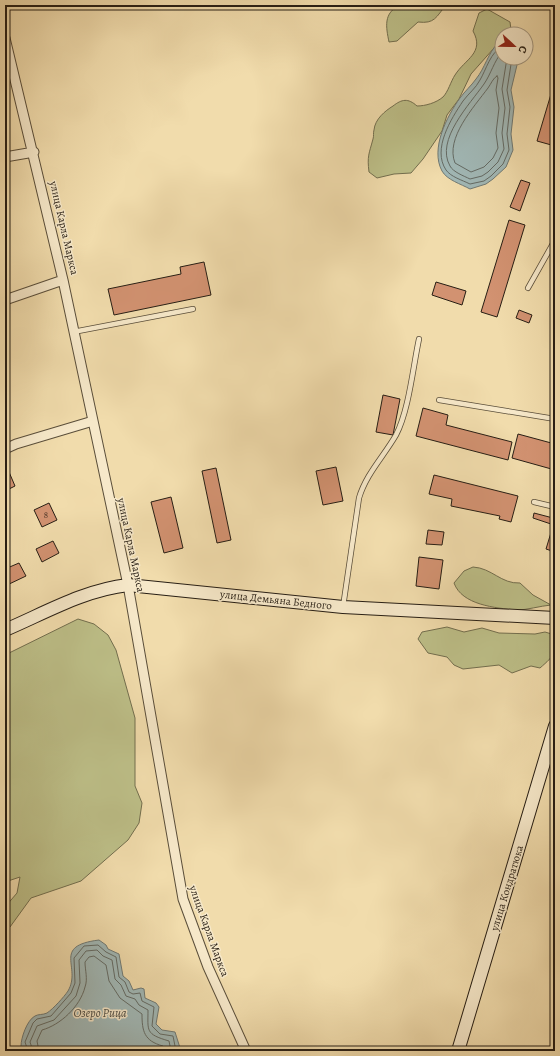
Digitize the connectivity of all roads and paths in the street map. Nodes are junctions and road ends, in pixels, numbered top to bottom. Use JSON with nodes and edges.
{"nodes":[{"id":1,"x":5,"y":38,"type":"edge"},
{"id":2,"x":34,"y":152,"type":"junction"},
{"id":3,"x":5,"y":157,"type":"edge"},
{"id":4,"x":555,"y":240,"type":"edge"},
{"id":5,"x":63,"y":280,"type":"junction"},
{"id":6,"x":528,"y":288,"type":"dead end"},
{"id":7,"x":5,"y":300,"type":"edge"},
{"id":8,"x":193,"y":309,"type":"dead end"},
{"id":9,"x":73,"y":332,"type":"junction"},
{"id":10,"x":419,"y":339,"type":"dead end"},
{"id":11,"x":439,"y":400,"type":"dead end"},
{"id":12,"x":555,"y":419,"type":"edge"},
{"id":13,"x":93,"y":421,"type":"junction"},
{"id":14,"x":5,"y":449,"type":"edge"},
{"id":15,"x":534,"y":502,"type":"dead end"},
{"id":16,"x":555,"y":507,"type":"edge"},
{"id":17,"x":128,"y":586,"type":"junction"},
{"id":18,"x":343,"y":607,"type":"junction"},
{"id":19,"x":555,"y":618,"type":"edge"},
{"id":20,"x":5,"y":630,"type":"edge"},
{"id":21,"x":555,"y":726,"type":"edge"},
{"id":22,"x":246,"y":1051,"type":"edge"},
{"id":23,"x":458,"y":1051,"type":"edge"}],
"edges":[{"from":1,"to":2,"type":"street","name":"улица Карла Маркса"},
{"from":2,"to":3,"type":"street"},
{"from":2,"to":5,"type":"street","name":"улица Карла Маркса"},
{"from":4,"to":6,"type":"lane"},
{"from":5,"to":7,"type":"street"},
{"from":5,"to":9,"type":"street","name":"улица Карла Маркса"},
{"from":8,"to":9,"type":"lane"},
{"from":9,"to":13,"type":"street","name":"улица Карла Маркса"},
{"from":10,"to":18,"type":"lane"},
{"from":11,"to":12,"type":"lane"},
{"from":13,"to":14,"type":"street"},
{"from":13,"to":17,"type":"street","name":"улица Карла Маркса"},
{"from":15,"to":16,"type":"lane"},
{"from":17,"to":18,"type":"street","name":"улица Демьяна Бедного"},
{"from":17,"to":20,"type":"street","name":"улица Демьяна Бедного"},
{"from":17,"to":22,"type":"street","name":"улица Карла Маркса"},
{"from":18,"to":19,"type":"street","name":"улица Демьяна Бедного"},
{"from":21,"to":23,"type":"street","name":"улица Кондратюка"}]}
